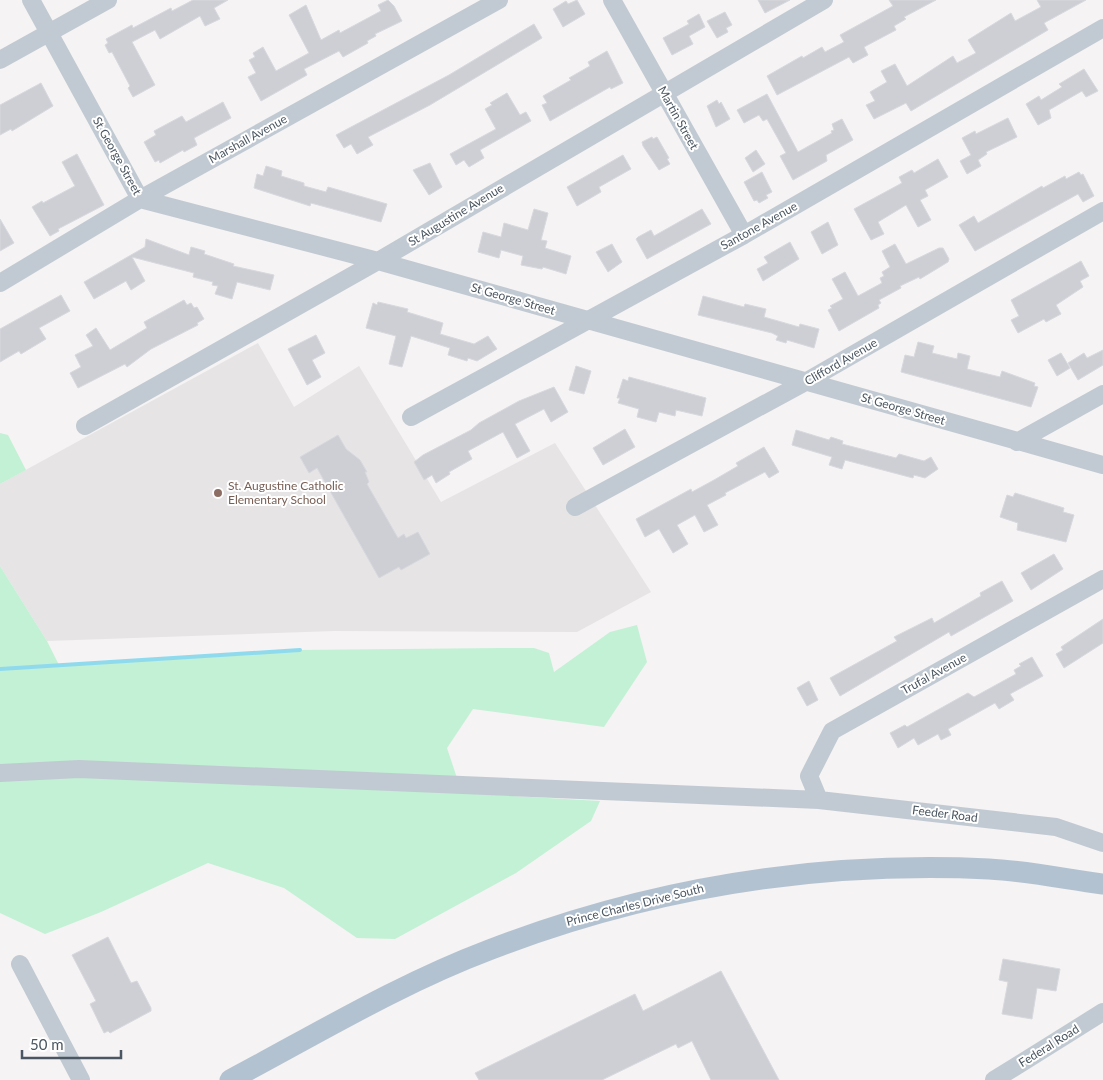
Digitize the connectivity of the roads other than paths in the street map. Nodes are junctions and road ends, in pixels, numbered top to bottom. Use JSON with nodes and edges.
{"nodes":[{"id":1,"x":31,"y":0,"type":"edge"},
{"id":2,"x":108,"y":0,"type":"edge"},
{"id":3,"x":499,"y":0,"type":"edge"},
{"id":4,"x":612,"y":0,"type":"edge"},
{"id":5,"x":824,"y":0,"type":"edge"},
{"id":6,"x":1103,"y":28,"type":"edge"},
{"id":7,"x":48,"y":32,"type":"junction"},
{"id":8,"x":0,"y":60,"type":"edge"},
{"id":9,"x":664,"y":92,"type":"junction"},
{"id":10,"x":140,"y":199,"type":"junction"},
{"id":11,"x":1103,"y":211,"type":"edge"},
{"id":12,"x":744,"y":236,"type":"junction"},
{"id":13,"x":378,"y":261,"type":"junction"},
{"id":14,"x":0,"y":283,"type":"edge"},
{"id":15,"x":587,"y":319,"type":"junction"},
{"id":16,"x":807,"y":381,"type":"junction"},
{"id":17,"x":1103,"y":394,"type":"edge"},
{"id":18,"x":411,"y":417,"type":"dead end"},
{"id":19,"x":85,"y":426,"type":"dead end"},
{"id":20,"x":1018,"y":442,"type":"junction"},
{"id":21,"x":1103,"y":465,"type":"edge"},
{"id":22,"x":576,"y":507,"type":"dead end"},
{"id":23,"x":1103,"y":579,"type":"edge"},
{"id":24,"x":0,"y":773,"type":"edge"},
{"id":25,"x":819,"y":800,"type":"junction"},
{"id":26,"x":1103,"y":843,"type":"edge"},
{"id":27,"x":1103,"y":884,"type":"edge"},
{"id":28,"x":20,"y":964,"type":"dead end"},
{"id":29,"x":1103,"y":1012,"type":"edge"},
{"id":30,"x":81,"y":1080,"type":"edge"},
{"id":31,"x":230,"y":1080,"type":"edge"},
{"id":32,"x":994,"y":1080,"type":"edge"}],
"edges":[{"from":1,"to":7,"type":"street","name":"St George Street"},
{"from":2,"to":7,"type":"street"},
{"from":3,"to":10,"type":"street","name":"Marshall Avenue"},
{"from":4,"to":9,"type":"street","name":"Martin Street"},
{"from":5,"to":9,"type":"street","name":"St Augustine Avenue"},
{"from":6,"to":12,"type":"street","name":"Santone Avenue"},
{"from":7,"to":8,"type":"street"},
{"from":7,"to":10,"type":"street","name":"St George Street"},
{"from":9,"to":12,"type":"street","name":"Martin Street"},
{"from":9,"to":13,"type":"street","name":"St Augustine Avenue"},
{"from":10,"to":13,"type":"street","name":"St George Street"},
{"from":10,"to":14,"type":"street","name":"Marshall Avenue"},
{"from":11,"to":16,"type":"street","name":"Clifford Avenue"},
{"from":12,"to":15,"type":"street","name":"Santone Avenue"},
{"from":13,"to":15,"type":"street","name":"St George Street"},
{"from":13,"to":19,"type":"street","name":"St Augustine Avenue"},
{"from":15,"to":16,"type":"street","name":"St George Street"},
{"from":15,"to":18,"type":"street","name":"Santone Avenue"},
{"from":16,"to":20,"type":"street","name":"St George Street"},
{"from":16,"to":22,"type":"street","name":"Clifford Avenue"},
{"from":17,"to":20,"type":"street"},
{"from":20,"to":21,"type":"street","name":"St George Street"},
{"from":23,"to":25,"type":"street","name":"Trufal Avenue"},
{"from":24,"to":25,"type":"street","name":"Feeder Road"},
{"from":25,"to":26,"type":"street","name":"Feeder Road"},
{"from":27,"to":31,"type":"main road","name":"Prince Charles Drive South"},
{"from":28,"to":30,"type":"street"},
{"from":29,"to":32,"type":"street","name":"Federal Road"}]}
